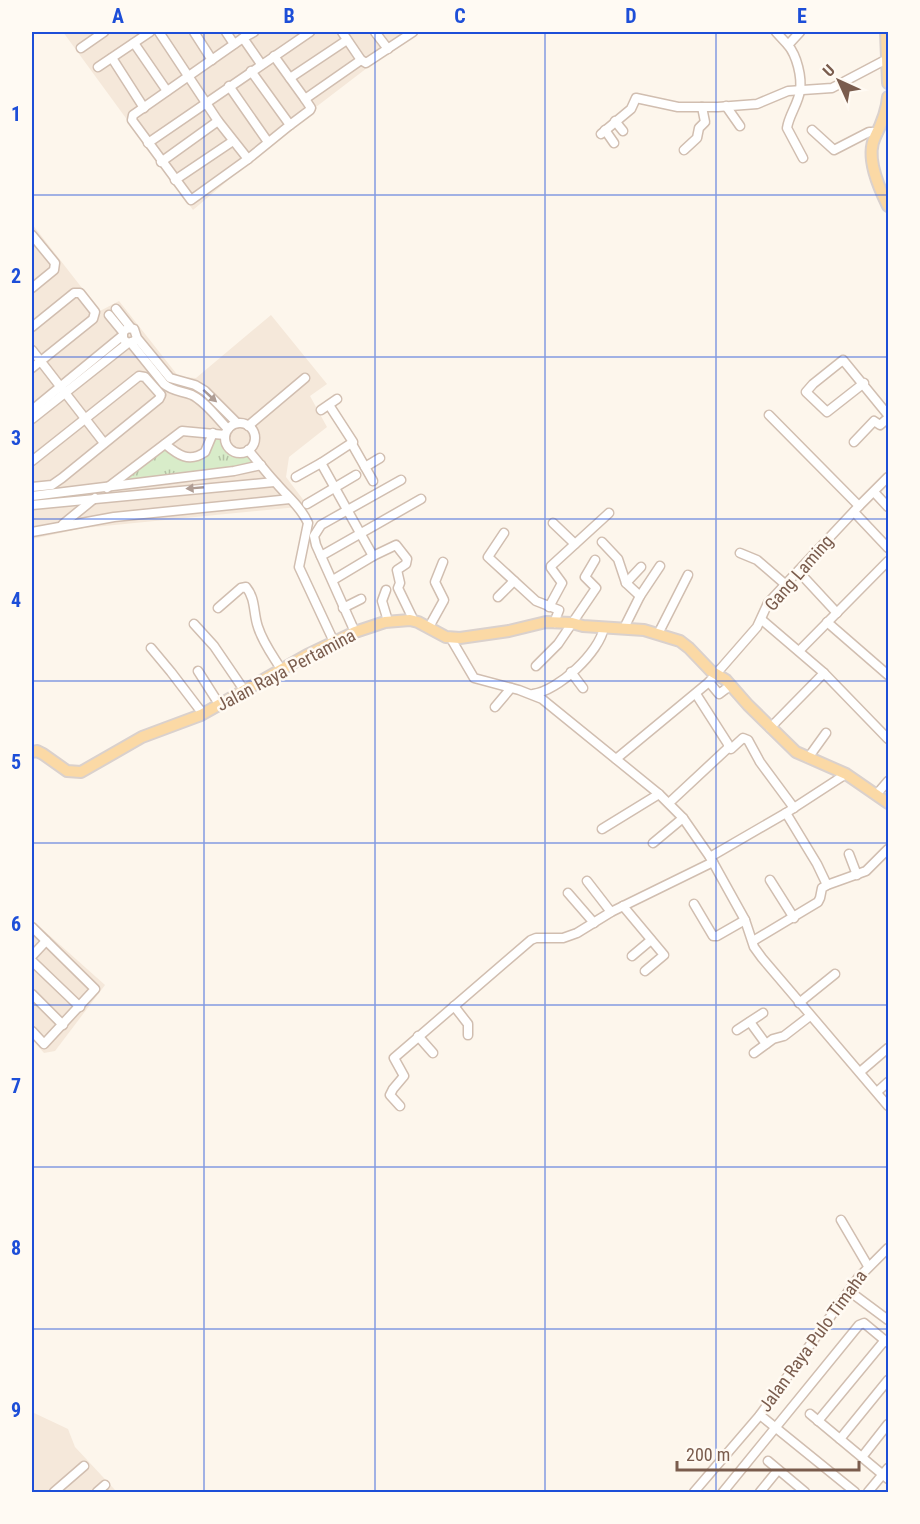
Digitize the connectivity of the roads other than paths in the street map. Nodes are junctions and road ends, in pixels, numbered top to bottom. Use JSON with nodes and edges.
{"nodes":[{"id":1,"x":104,"y":32,"type":"edge"},
{"id":2,"x":150,"y":32,"type":"edge"},
{"id":3,"x":159,"y":32,"type":"edge"},
{"id":4,"x":194,"y":32,"type":"edge"},
{"id":5,"x":226,"y":32,"type":"edge"},
{"id":6,"x":254,"y":32,"type":"edge"},
{"id":7,"x":310,"y":32,"type":"edge"},
{"id":8,"x":375,"y":32,"type":"edge"},
{"id":9,"x":410,"y":32,"type":"edge"},
{"id":10,"x":776,"y":32,"type":"edge"},
{"id":11,"x":800,"y":32,"type":"edge"},
{"id":12,"x":886,"y":32,"type":"edge"},
{"id":13,"x":344,"y":36,"type":"edge"},
{"id":14,"x":243,"y":38,"type":"junction"},
{"id":15,"x":134,"y":43,"type":"junction"},
{"id":16,"x":234,"y":44,"type":"junction"},
{"id":17,"x":788,"y":45,"type":"junction"},
{"id":18,"x":81,"y":48,"type":"dead end"},
{"id":19,"x":388,"y":49,"type":"junction"},
{"id":20,"x":888,"y":54,"type":"edge"},
{"id":21,"x":274,"y":56,"type":"junction"},
{"id":22,"x":112,"y":58,"type":"junction"},
{"id":23,"x":212,"y":60,"type":"junction"},
{"id":24,"x":362,"y":60,"type":"junction"},
{"id":25,"x":261,"y":64,"type":"junction"},
{"id":26,"x":98,"y":67,"type":"dead end"},
{"id":27,"x":251,"y":71,"type":"junction"},
{"id":28,"x":189,"y":75,"type":"junction"},
{"id":29,"x":290,"y":78,"type":"junction"},
{"id":30,"x":888,"y":83,"type":"edge"},
{"id":31,"x":229,"y":86,"type":"junction"},
{"id":32,"x":795,"y":90,"type":"junction"},
{"id":33,"x":167,"y":91,"type":"junction"},
{"id":34,"x":888,"y":97,"type":"edge"},
{"id":35,"x":305,"y":99,"type":"junction"},
{"id":36,"x":207,"y":102,"type":"junction"},
{"id":37,"x":726,"y":106,"type":"junction"},
{"id":38,"x":702,"y":107,"type":"junction"},
{"id":39,"x":144,"y":108,"type":"junction"},
{"id":40,"x":218,"y":121,"type":"junction"},
{"id":41,"x":615,"y":121,"type":"junction"},
{"id":42,"x":290,"y":125,"type":"junction"},
{"id":43,"x":740,"y":126,"type":"dead end"},
{"id":44,"x":812,"y":130,"type":"dead end"},
{"id":45,"x":623,"y":131,"type":"dead end"},
{"id":46,"x":878,"y":132,"type":"junction"},
{"id":47,"x":233,"y":141,"type":"junction"},
{"id":48,"x":268,"y":142,"type":"junction"},
{"id":49,"x":148,"y":143,"type":"junction"},
{"id":50,"x":614,"y":143,"type":"dead end"},
{"id":51,"x":684,"y":150,"type":"dead end"},
{"id":52,"x":803,"y":158,"type":"dead end"},
{"id":53,"x":248,"y":159,"type":"junction"},
{"id":54,"x":161,"y":162,"type":"junction"},
{"id":55,"x":174,"y":180,"type":"junction"},
{"id":56,"x":888,"y":206,"type":"edge"},
{"id":57,"x":34,"y":241,"type":"edge"},
{"id":58,"x":32,"y":288,"type":"edge"},
{"id":59,"x":112,"y":312,"type":"dead end"},
{"id":60,"x":32,"y":327,"type":"edge"},
{"id":61,"x":128,"y":337,"type":"junction"},
{"id":62,"x":32,"y":350,"type":"edge"},
{"id":63,"x":40,"y":361,"type":"junction"},
{"id":64,"x":32,"y":368,"type":"edge"},
{"id":65,"x":305,"y":378,"type":"dead end"},
{"id":66,"x":864,"y":383,"type":"junction"},
{"id":67,"x":62,"y":389,"type":"junction"},
{"id":68,"x":337,"y":399,"type":"dead end"},
{"id":69,"x":32,"y":410,"type":"edge"},
{"id":70,"x":769,"y":415,"type":"dead end"},
{"id":71,"x":85,"y":417,"type":"junction"},
{"id":72,"x":888,"y":417,"type":"edge"},
{"id":73,"x":32,"y":419,"type":"edge"},
{"id":74,"x":237,"y":423,"type":"junction"},
{"id":75,"x":248,"y":426,"type":"junction"},
{"id":76,"x":226,"y":432,"type":"junction"},
{"id":77,"x":213,"y":433,"type":"junction"},
{"id":78,"x":854,"y":442,"type":"dead end"},
{"id":79,"x":104,"y":443,"type":"junction"},
{"id":80,"x":165,"y":444,"type":"junction"},
{"id":81,"x":352,"y":444,"type":"junction"},
{"id":82,"x":248,"y":450,"type":"junction"},
{"id":83,"x":380,"y":458,"type":"dead end"},
{"id":84,"x":32,"y":461,"type":"edge"},
{"id":85,"x":321,"y":463,"type":"junction"},
{"id":86,"x":261,"y":465,"type":"junction"},
{"id":87,"x":365,"y":467,"type":"junction"},
{"id":88,"x":234,"y":471,"type":"junction"},
{"id":89,"x":356,"y":475,"type":"dead end"},
{"id":90,"x":296,"y":477,"type":"dead end"},
{"id":91,"x":888,"y":477,"type":"edge"},
{"id":92,"x":401,"y":480,"type":"dead end"},
{"id":93,"x":373,"y":481,"type":"dead end"},
{"id":94,"x":274,"y":482,"type":"junction"},
{"id":95,"x":233,"y":485,"type":"junction"},
{"id":96,"x":32,"y":487,"type":"edge"},
{"id":97,"x":334,"y":487,"type":"junction"},
{"id":98,"x":107,"y":488,"type":"junction"},
{"id":99,"x":874,"y":492,"type":"junction"},
{"id":100,"x":32,"y":496,"type":"edge"},
{"id":101,"x":95,"y":498,"type":"junction"},
{"id":102,"x":290,"y":499,"type":"junction"},
{"id":103,"x":421,"y":499,"type":"dead end"},
{"id":104,"x":307,"y":504,"type":"dead end"},
{"id":105,"x":32,"y":505,"type":"edge"},
{"id":106,"x":888,"y":507,"type":"edge"},
{"id":107,"x":856,"y":509,"type":"junction"},
{"id":108,"x":347,"y":511,"type":"junction"},
{"id":109,"x":609,"y":513,"type":"dead end"},
{"id":110,"x":553,"y":523,"type":"dead end"},
{"id":111,"x":60,"y":527,"type":"junction"},
{"id":112,"x":32,"y":532,"type":"edge"},
{"id":113,"x":504,"y":533,"type":"dead end"},
{"id":114,"x":360,"y":534,"type":"junction"},
{"id":115,"x":602,"y":542,"type":"dead end"},
{"id":116,"x":575,"y":544,"type":"junction"},
{"id":117,"x":888,"y":548,"type":"edge"},
{"id":118,"x":740,"y":553,"type":"dead end"},
{"id":119,"x":321,"y":556,"type":"junction"},
{"id":120,"x":373,"y":556,"type":"junction"},
{"id":121,"x":595,"y":560,"type":"dead end"},
{"id":122,"x":888,"y":561,"type":"edge"},
{"id":123,"x":443,"y":562,"type":"dead end"},
{"id":124,"x":660,"y":566,"type":"dead end"},
{"id":125,"x":641,"y":567,"type":"dead end"},
{"id":126,"x":799,"y":572,"type":"junction"},
{"id":127,"x":688,"y":574,"type":"dead end"},
{"id":128,"x":333,"y":580,"type":"junction"},
{"id":129,"x":514,"y":581,"type":"junction"},
{"id":130,"x":626,"y":583,"type":"junction"},
{"id":131,"x":786,"y":585,"type":"junction"},
{"id":132,"x":386,"y":590,"type":"dead end"},
{"id":133,"x":640,"y":596,"type":"junction"},
{"id":134,"x":498,"y":597,"type":"dead end"},
{"id":135,"x":361,"y":599,"type":"dead end"},
{"id":136,"x":549,"y":607,"type":"junction"},
{"id":137,"x":218,"y":608,"type":"dead end"},
{"id":138,"x":343,"y":608,"type":"junction"},
{"id":139,"x":837,"y":613,"type":"junction"},
{"id":140,"x":762,"y":620,"type":"junction"},
{"id":141,"x":388,"y":621,"type":"junction"},
{"id":142,"x":414,"y":621,"type":"junction"},
{"id":143,"x":827,"y":622,"type":"junction"},
{"id":144,"x":554,"y":623,"type":"junction"},
{"id":145,"x":572,"y":623,"type":"junction"},
{"id":146,"x":194,"y":624,"type":"dead end"},
{"id":147,"x":429,"y":627,"type":"junction"},
{"id":148,"x":604,"y":627,"type":"junction"},
{"id":149,"x":624,"y":628,"type":"junction"},
{"id":150,"x":355,"y":632,"type":"junction"},
{"id":151,"x":658,"y":634,"type":"junction"},
{"id":152,"x":450,"y":638,"type":"junction"},
{"id":153,"x":334,"y":642,"type":"junction"},
{"id":154,"x":151,"y":648,"type":"dead end"},
{"id":155,"x":799,"y":651,"type":"junction"},
{"id":156,"x":536,"y":666,"type":"dead end"},
{"id":157,"x":281,"y":669,"type":"junction"},
{"id":158,"x":198,"y":671,"type":"dead end"},
{"id":159,"x":571,"y":672,"type":"junction"},
{"id":160,"x":824,"y":673,"type":"junction"},
{"id":161,"x":888,"y":675,"type":"edge"},
{"id":162,"x":712,"y":678,"type":"junction"},
{"id":163,"x":511,"y":688,"type":"junction"},
{"id":164,"x":583,"y":688,"type":"dead end"},
{"id":165,"x":244,"y":690,"type":"junction"},
{"id":166,"x":532,"y":694,"type":"junction"},
{"id":167,"x":696,"y":694,"type":"junction"},
{"id":168,"x":219,"y":704,"type":"junction"},
{"id":169,"x":495,"y":707,"type":"dead end"},
{"id":170,"x":203,"y":714,"type":"junction"},
{"id":171,"x":770,"y":728,"type":"junction"},
{"id":172,"x":826,"y":733,"type":"dead end"},
{"id":173,"x":888,"y":739,"type":"edge"},
{"id":174,"x":728,"y":748,"type":"junction"},
{"id":175,"x":32,"y":752,"type":"edge"},
{"id":176,"x":808,"y":758,"type":"junction"},
{"id":177,"x":616,"y":759,"type":"junction"},
{"id":178,"x":846,"y":774,"type":"junction"},
{"id":179,"x":888,"y":781,"type":"edge"},
{"id":180,"x":659,"y":794,"type":"junction"},
{"id":181,"x":876,"y":795,"type":"junction"},
{"id":182,"x":669,"y":803,"type":"junction"},
{"id":183,"x":888,"y":803,"type":"edge"},
{"id":184,"x":790,"y":811,"type":"junction"},
{"id":185,"x":683,"y":818,"type":"junction"},
{"id":186,"x":602,"y":829,"type":"dead end"},
{"id":187,"x":654,"y":843,"type":"dead end"},
{"id":188,"x":888,"y":849,"type":"edge"},
{"id":189,"x":849,"y":854,"type":"dead end"},
{"id":190,"x":712,"y":859,"type":"junction"},
{"id":191,"x":857,"y":874,"type":"junction"},
{"id":192,"x":770,"y":880,"type":"dead end"},
{"id":193,"x":587,"y":882,"type":"dead end"},
{"id":194,"x":827,"y":885,"type":"junction"},
{"id":195,"x":568,"y":893,"type":"dead end"},
{"id":196,"x":693,"y":904,"type":"dead end"},
{"id":197,"x":622,"y":906,"type":"junction"},
{"id":198,"x":611,"y":912,"type":"junction"},
{"id":199,"x":794,"y":918,"type":"junction"},
{"id":200,"x":745,"y":920,"type":"junction"},
{"id":201,"x":594,"y":923,"type":"junction"},
{"id":202,"x":32,"y":927,"type":"edge"},
{"id":203,"x":651,"y":940,"type":"junction"},
{"id":204,"x":46,"y":941,"type":"junction"},
{"id":205,"x":753,"y":941,"type":"junction"},
{"id":206,"x":32,"y":956,"type":"edge"},
{"id":207,"x":632,"y":956,"type":"dead end"},
{"id":208,"x":32,"y":961,"type":"edge"},
{"id":209,"x":645,"y":971,"type":"dead end"},
{"id":210,"x":835,"y":974,"type":"dead end"},
{"id":211,"x":32,"y":994,"type":"edge"},
{"id":212,"x":799,"y":1003,"type":"junction"},
{"id":213,"x":454,"y":1006,"type":"junction"},
{"id":214,"x":80,"y":1007,"type":"junction"},
{"id":215,"x":763,"y":1013,"type":"dead end"},
{"id":216,"x":810,"y":1016,"type":"junction"},
{"id":217,"x":750,"y":1022,"type":"junction"},
{"id":218,"x":63,"y":1025,"type":"junction"},
{"id":219,"x":737,"y":1030,"type":"dead end"},
{"id":220,"x":32,"y":1031,"type":"edge"},
{"id":221,"x":468,"y":1035,"type":"dead end"},
{"id":222,"x":418,"y":1036,"type":"junction"},
{"id":223,"x":766,"y":1044,"type":"junction"},
{"id":224,"x":888,"y":1048,"type":"edge"},
{"id":225,"x":433,"y":1053,"type":"dead end"},
{"id":226,"x":754,"y":1053,"type":"dead end"},
{"id":227,"x":860,"y":1072,"type":"junction"},
{"id":228,"x":888,"y":1082,"type":"edge"},
{"id":229,"x":877,"y":1092,"type":"junction"},
{"id":230,"x":400,"y":1106,"type":"dead end"},
{"id":231,"x":888,"y":1106,"type":"edge"},
{"id":232,"x":841,"y":1220,"type":"dead end"},
{"id":233,"x":888,"y":1248,"type":"edge"},
{"id":234,"x":868,"y":1266,"type":"junction"},
{"id":235,"x":854,"y":1294,"type":"junction"},
{"id":236,"x":888,"y":1320,"type":"edge"},
{"id":237,"x":887,"y":1342,"type":"edge"},
{"id":238,"x":888,"y":1380,"type":"edge"},
{"id":239,"x":810,"y":1414,"type":"dead end"},
{"id":240,"x":768,"y":1420,"type":"junction"},
{"id":241,"x":818,"y":1421,"type":"junction"},
{"id":242,"x":888,"y":1425,"type":"edge"},
{"id":243,"x":840,"y":1439,"type":"junction"},
{"id":244,"x":862,"y":1457,"type":"junction"},
{"id":245,"x":768,"y":1461,"type":"dead end"},
{"id":246,"x":84,"y":1466,"type":"dead end"},
{"id":247,"x":778,"y":1470,"type":"junction"},
{"id":248,"x":887,"y":1474,"type":"edge"},
{"id":249,"x":105,"y":1485,"type":"dead end"},
{"id":250,"x":801,"y":1491,"type":"edge"},
{"id":251,"x":54,"y":1492,"type":"edge"},
{"id":252,"x":97,"y":1492,"type":"edge"},
{"id":253,"x":694,"y":1492,"type":"edge"},
{"id":254,"x":723,"y":1492,"type":"edge"},
{"id":255,"x":760,"y":1492,"type":"edge"},
{"id":256,"x":855,"y":1492,"type":"edge"},
{"id":257,"x":868,"y":1492,"type":"edge"}],
"edges":[{"from":1,"to":18,"type":"street"},
{"from":2,"to":15,"type":"street"},
{"from":3,"to":28,"type":"street"},
{"from":4,"to":23,"type":"street"},
{"from":5,"to":16,"type":"street"},
{"from":6,"to":14,"type":"street"},
{"from":7,"to":21,"type":"street"},
{"from":8,"to":19,"type":"street"},
{"from":9,"to":19,"type":"street"},
{"from":10,"to":17,"type":"street"},
{"from":11,"to":17,"type":"street"},
{"from":12,"to":20,"type":"main road"},
{"from":13,"to":24,"type":"street"},
{"from":13,"to":29,"type":"street"},
{"from":14,"to":16,"type":"street"},
{"from":14,"to":25,"type":"street"},
{"from":15,"to":22,"type":"street"},
{"from":15,"to":33,"type":"street"},
{"from":16,"to":23,"type":"street"},
{"from":17,"to":32,"type":"street"},
{"from":19,"to":24,"type":"street"},
{"from":20,"to":30,"type":"main road"},
{"from":20,"to":32,"type":"street"},
{"from":21,"to":25,"type":"street"},
{"from":21,"to":29,"type":"street"},
{"from":22,"to":26,"type":"street"},
{"from":22,"to":39,"type":"street"},
{"from":23,"to":28,"type":"street"},
{"from":24,"to":35,"type":"street"},
{"from":25,"to":27,"type":"street"},
{"from":27,"to":31,"type":"street"},
{"from":27,"to":42,"type":"street"},
{"from":28,"to":33,"type":"street"},
{"from":28,"to":36,"type":"street"},
{"from":29,"to":35,"type":"street"},
{"from":31,"to":36,"type":"street"},
{"from":31,"to":48,"type":"street"},
{"from":32,"to":37,"type":"street"},
{"from":32,"to":52,"type":"street"},
{"from":33,"to":39,"type":"street"},
{"from":34,"to":46,"type":"main road"},
{"from":35,"to":42,"type":"street"},
{"from":36,"to":40,"type":"street"},
{"from":36,"to":49,"type":"street"},
{"from":37,"to":38,"type":"street"},
{"from":37,"to":43,"type":"street"},
{"from":38,"to":41,"type":"street"},
{"from":38,"to":51,"type":"street"},
{"from":39,"to":49,"type":"street"},
{"from":40,"to":47,"type":"street"},
{"from":40,"to":54,"type":"street"},
{"from":41,"to":45,"type":"street"},
{"from":41,"to":50,"type":"street"},
{"from":42,"to":48,"type":"street"},
{"from":44,"to":46,"type":"street"},
{"from":46,"to":56,"type":"main road"},
{"from":47,"to":53,"type":"street"},
{"from":47,"to":55,"type":"street"},
{"from":48,"to":53,"type":"street"},
{"from":49,"to":54,"type":"street"},
{"from":53,"to":55,"type":"street"},
{"from":54,"to":55,"type":"street"},
{"from":57,"to":58,"type":"street"},
{"from":59,"to":61,"type":"street"},
{"from":60,"to":63,"type":"street"},
{"from":61,"to":67,"type":"street"},
{"from":61,"to":74,"type":"street","one_way":true},
{"from":61,"to":76,"type":"street"},
{"from":62,"to":63,"type":"street"},
{"from":63,"to":64,"type":"street"},
{"from":63,"to":67,"type":"street"},
{"from":65,"to":75,"type":"street"},
{"from":66,"to":66,"type":"street"},
{"from":66,"to":72,"type":"street"},
{"from":67,"to":69,"type":"street"},
{"from":67,"to":71,"type":"street"},
{"from":67,"to":73,"type":"street"},
{"from":68,"to":81,"type":"street"},
{"from":70,"to":107,"type":"street"},
{"from":71,"to":79,"type":"street"},
{"from":71,"to":79,"type":"street"},
{"from":71,"to":84,"type":"street"},
{"from":72,"to":78,"type":"street"},
{"from":74,"to":75,"type":"street"},
{"from":74,"to":76,"type":"street"},
{"from":75,"to":82,"type":"street"},
{"from":76,"to":77,"type":"street"},
{"from":76,"to":82,"type":"street"},
{"from":77,"to":80,"type":"street"},
{"from":77,"to":80,"type":"street"},
{"from":79,"to":96,"type":"street"},
{"from":80,"to":98,"type":"street"},
{"from":81,"to":85,"type":"street"},
{"from":81,"to":87,"type":"street"},
{"from":82,"to":86,"type":"street"},
{"from":83,"to":87,"type":"street"},
{"from":85,"to":90,"type":"street"},
{"from":85,"to":97,"type":"street"},
{"from":86,"to":88,"type":"street"},
{"from":86,"to":94,"type":"street"},
{"from":87,"to":93,"type":"street"},
{"from":88,"to":95,"type":"street"},
{"from":88,"to":98,"type":"street"},
{"from":89,"to":97,"type":"street"},
{"from":91,"to":99,"type":"street","name":"Gang Laming"},
{"from":92,"to":108,"type":"street"},
{"from":94,"to":95,"type":"street"},
{"from":94,"to":102,"type":"street"},
{"from":95,"to":101,"type":"street","one_way":true},
{"from":97,"to":104,"type":"street"},
{"from":97,"to":108,"type":"street"},
{"from":98,"to":100,"type":"street"},
{"from":98,"to":101,"type":"street"},
{"from":99,"to":106,"type":"street"},
{"from":99,"to":107,"type":"street","name":"Gang Laming"},
{"from":101,"to":105,"type":"street"},
{"from":101,"to":111,"type":"street"},
{"from":102,"to":111,"type":"street"},
{"from":102,"to":153,"type":"street"},
{"from":103,"to":114,"type":"street"},
{"from":107,"to":117,"type":"street"},
{"from":107,"to":126,"type":"street","name":"Gang Laming"},
{"from":108,"to":114,"type":"street"},
{"from":108,"to":119,"type":"street"},
{"from":109,"to":116,"type":"street"},
{"from":110,"to":116,"type":"street"},
{"from":111,"to":112,"type":"street"},
{"from":113,"to":129,"type":"street"},
{"from":114,"to":119,"type":"street"},
{"from":114,"to":120,"type":"street"},
{"from":115,"to":130,"type":"street"},
{"from":116,"to":136,"type":"street"},
{"from":118,"to":131,"type":"street"},
{"from":119,"to":128,"type":"street"},
{"from":120,"to":128,"type":"street"},
{"from":120,"to":142,"type":"street"},
{"from":121,"to":145,"type":"street"},
{"from":122,"to":139,"type":"street"},
{"from":123,"to":147,"type":"street"},
{"from":124,"to":133,"type":"street"},
{"from":125,"to":130,"type":"street"},
{"from":126,"to":131,"type":"street","name":"Gang Laming"},
{"from":126,"to":139,"type":"street"},
{"from":127,"to":151,"type":"street"},
{"from":128,"to":138,"type":"street"},
{"from":129,"to":134,"type":"street"},
{"from":129,"to":136,"type":"street"},
{"from":130,"to":133,"type":"street"},
{"from":131,"to":140,"type":"street","name":"Gang Laming"},
{"from":132,"to":141,"type":"street"},
{"from":133,"to":149,"type":"street"},
{"from":135,"to":138,"type":"street"},
{"from":136,"to":144,"type":"street"},
{"from":137,"to":157,"type":"street"},
{"from":138,"to":150,"type":"street"},
{"from":139,"to":143,"type":"street"},
{"from":140,"to":155,"type":"street"},
{"from":140,"to":162,"type":"street","name":"Gang Laming"},
{"from":141,"to":142,"type":"main road","name":"Jalan Raya Pertamina"},
{"from":141,"to":150,"type":"main road","name":"Jalan Raya Pertamina"},
{"from":142,"to":147,"type":"main road","name":"Jalan Raya Pertamina"},
{"from":143,"to":155,"type":"street"},
{"from":143,"to":161,"type":"street"},
{"from":144,"to":145,"type":"main road"},
{"from":144,"to":152,"type":"main road"},
{"from":145,"to":148,"type":"main road"},
{"from":145,"to":156,"type":"street"},
{"from":146,"to":165,"type":"street"},
{"from":147,"to":152,"type":"main road","name":"Jalan Raya Pertamina"},
{"from":148,"to":149,"type":"main road"},
{"from":148,"to":159,"type":"street"},
{"from":149,"to":151,"type":"main road"},
{"from":150,"to":153,"type":"main road","name":"Jalan Raya Pertamina"},
{"from":151,"to":162,"type":"main road"},
{"from":152,"to":163,"type":"street"},
{"from":153,"to":157,"type":"main road","name":"Jalan Raya Pertamina"},
{"from":154,"to":170,"type":"street"},
{"from":155,"to":160,"type":"street"},
{"from":157,"to":165,"type":"main road","name":"Jalan Raya Pertamina"},
{"from":158,"to":168,"type":"street"},
{"from":159,"to":164,"type":"street"},
{"from":159,"to":166,"type":"street"},
{"from":160,"to":171,"type":"street"},
{"from":160,"to":173,"type":"street"},
{"from":162,"to":167,"type":"street","name":"Gang Laming"},
{"from":162,"to":171,"type":"main road"},
{"from":163,"to":166,"type":"street"},
{"from":163,"to":169,"type":"street"},
{"from":165,"to":168,"type":"main road","name":"Jalan Raya Pertamina"},
{"from":166,"to":177,"type":"street"},
{"from":167,"to":174,"type":"street"},
{"from":167,"to":177,"type":"street","name":"Gang Laming"},
{"from":168,"to":170,"type":"main road","name":"Jalan Raya Pertamina"},
{"from":170,"to":175,"type":"main road","name":"Jalan Raya Pertamina"},
{"from":171,"to":176,"type":"main road"},
{"from":172,"to":176,"type":"street"},
{"from":174,"to":182,"type":"street"},
{"from":174,"to":184,"type":"street"},
{"from":176,"to":178,"type":"main road"},
{"from":177,"to":180,"type":"street"},
{"from":178,"to":181,"type":"main road"},
{"from":178,"to":184,"type":"street"},
{"from":179,"to":181,"type":"street"},
{"from":180,"to":182,"type":"street"},
{"from":180,"to":186,"type":"street"},
{"from":181,"to":183,"type":"main road"},
{"from":182,"to":185,"type":"street"},
{"from":184,"to":190,"type":"street"},
{"from":184,"to":194,"type":"street"},
{"from":185,"to":187,"type":"street"},
{"from":185,"to":190,"type":"street"},
{"from":188,"to":191,"type":"street"},
{"from":189,"to":191,"type":"street"},
{"from":190,"to":197,"type":"street"},
{"from":190,"to":200,"type":"street"},
{"from":191,"to":194,"type":"street"},
{"from":192,"to":199,"type":"street"},
{"from":193,"to":198,"type":"street"},
{"from":194,"to":199,"type":"street"},
{"from":195,"to":201,"type":"street"},
{"from":196,"to":200,"type":"street"},
{"from":197,"to":198,"type":"street"},
{"from":197,"to":203,"type":"street"},
{"from":198,"to":201,"type":"street"},
{"from":199,"to":205,"type":"street"},
{"from":200,"to":205,"type":"street"},
{"from":201,"to":213,"type":"street"},
{"from":202,"to":204,"type":"street"},
{"from":203,"to":207,"type":"street"},
{"from":203,"to":209,"type":"street"},
{"from":204,"to":206,"type":"street"},
{"from":204,"to":214,"type":"street"},
{"from":205,"to":212,"type":"street"},
{"from":208,"to":214,"type":"street"},
{"from":210,"to":212,"type":"street"},
{"from":211,"to":218,"type":"street"},
{"from":212,"to":216,"type":"street"},
{"from":213,"to":221,"type":"street"},
{"from":213,"to":222,"type":"street"},
{"from":214,"to":218,"type":"street"},
{"from":215,"to":217,"type":"street"},
{"from":216,"to":223,"type":"street"},
{"from":216,"to":227,"type":"street"},
{"from":217,"to":219,"type":"street"},
{"from":217,"to":223,"type":"street"},
{"from":218,"to":220,"type":"street"},
{"from":222,"to":225,"type":"street"},
{"from":222,"to":230,"type":"street"},
{"from":223,"to":226,"type":"street"},
{"from":224,"to":227,"type":"street"},
{"from":227,"to":229,"type":"street"},
{"from":228,"to":229,"type":"street"},
{"from":229,"to":231,"type":"street"},
{"from":232,"to":234,"type":"street"},
{"from":233,"to":234,"type":"street","name":"Jalan Raya Pulo Timaha"},
{"from":234,"to":235,"type":"street","name":"Jalan Raya Pulo Timaha"},
{"from":235,"to":236,"type":"street"},
{"from":235,"to":240,"type":"street","name":"Jalan Raya Pulo Timaha"},
{"from":237,"to":240,"type":"street"},
{"from":237,"to":241,"type":"street"},
{"from":238,"to":243,"type":"street"},
{"from":239,"to":241,"type":"street"},
{"from":240,"to":253,"type":"street","name":"Jalan Raya Pulo Timaha"},
{"from":240,"to":254,"type":"street"},
{"from":240,"to":256,"type":"street"},
{"from":241,"to":243,"type":"street"},
{"from":242,"to":244,"type":"street"},
{"from":243,"to":244,"type":"street"},
{"from":244,"to":248,"type":"street"},
{"from":245,"to":247,"type":"street"},
{"from":246,"to":251,"type":"street"},
{"from":247,"to":250,"type":"street"},
{"from":247,"to":255,"type":"street"},
{"from":248,"to":257,"type":"street"},
{"from":249,"to":252,"type":"street"}]}
